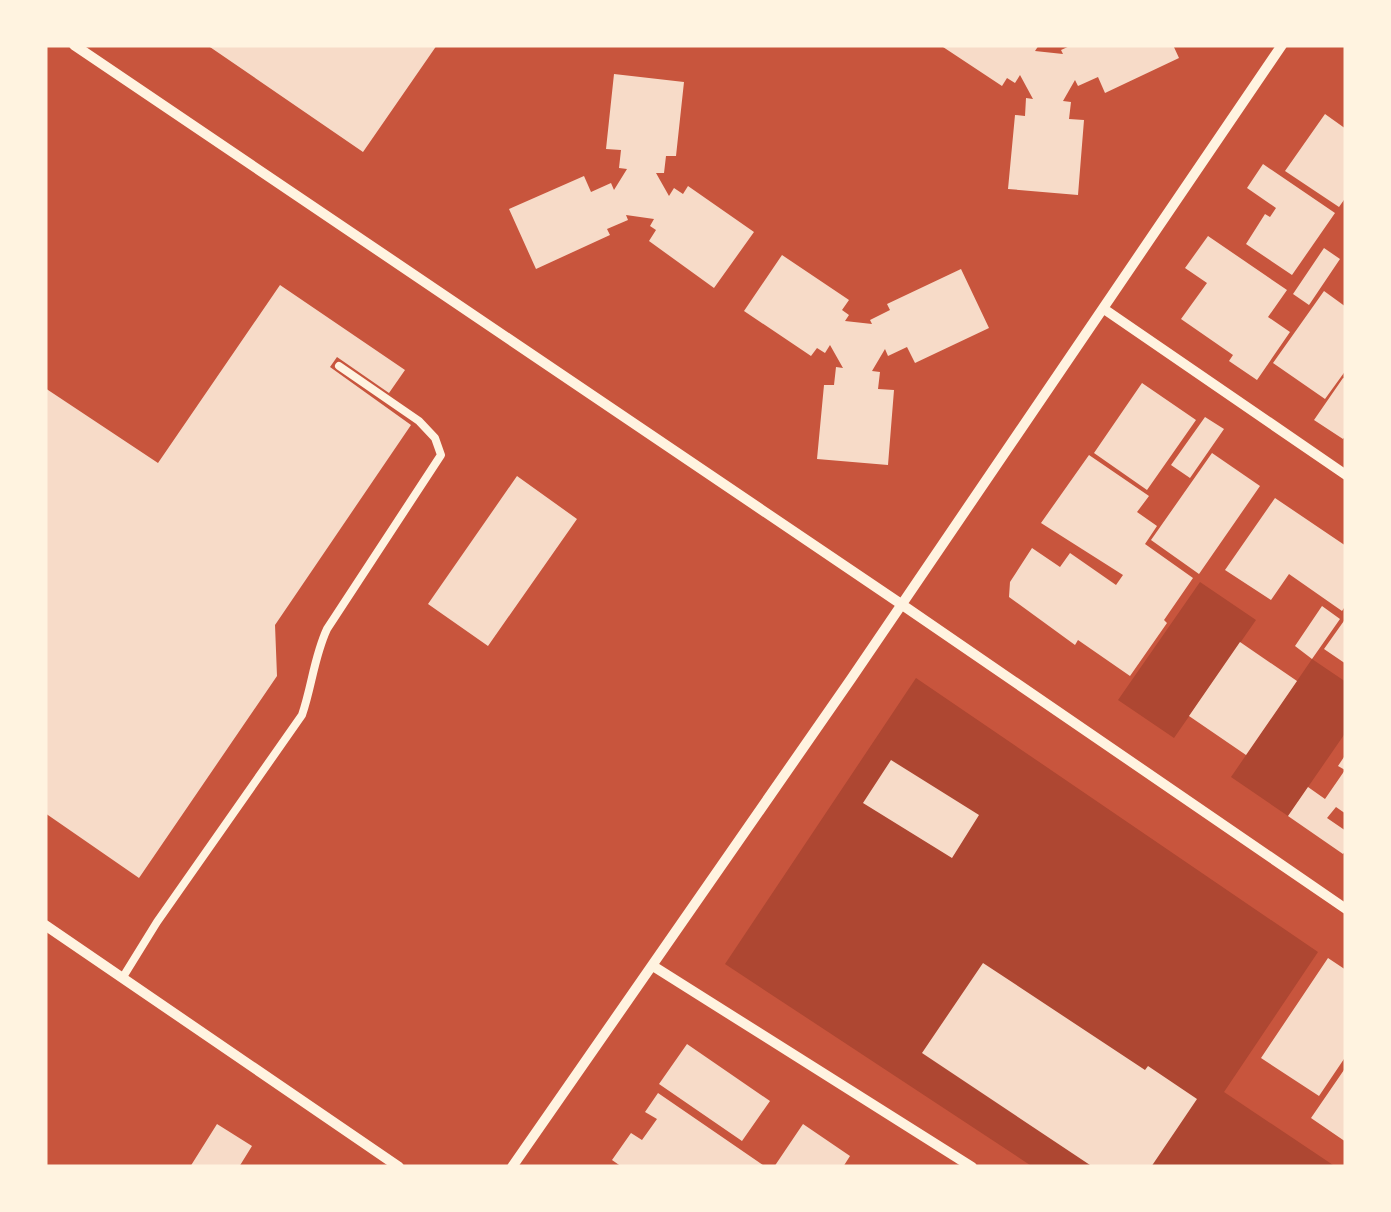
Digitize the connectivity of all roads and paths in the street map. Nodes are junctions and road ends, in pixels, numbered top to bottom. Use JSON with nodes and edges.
{"nodes":[{"id":1,"x":74,"y":45,"type":"edge"},
{"id":2,"x":1282,"y":45,"type":"edge"},
{"id":3,"x":1104,"y":309,"type":"junction"},
{"id":4,"x":340,"y":366,"type":"dead end"},
{"id":5,"x":1346,"y":475,"type":"edge"},
{"id":6,"x":901,"y":604,"type":"junction"},
{"id":7,"x":1346,"y":909,"type":"edge"},
{"id":8,"x":45,"y":925,"type":"edge"},
{"id":9,"x":653,"y":966,"type":"junction"},
{"id":10,"x":123,"y":977,"type":"junction"},
{"id":11,"x":399,"y":1167,"type":"edge"},
{"id":12,"x":512,"y":1167,"type":"edge"},
{"id":13,"x":972,"y":1167,"type":"edge"}],
"edges":[{"from":1,"to":6,"type":"street"},
{"from":2,"to":3,"type":"street"},
{"from":3,"to":5,"type":"street"},
{"from":3,"to":6,"type":"street"},
{"from":4,"to":10,"type":"lane"},
{"from":6,"to":7,"type":"street"},
{"from":6,"to":9,"type":"street"},
{"from":8,"to":10,"type":"street"},
{"from":9,"to":12,"type":"street"},
{"from":9,"to":13,"type":"street"},
{"from":10,"to":11,"type":"street"}]}
